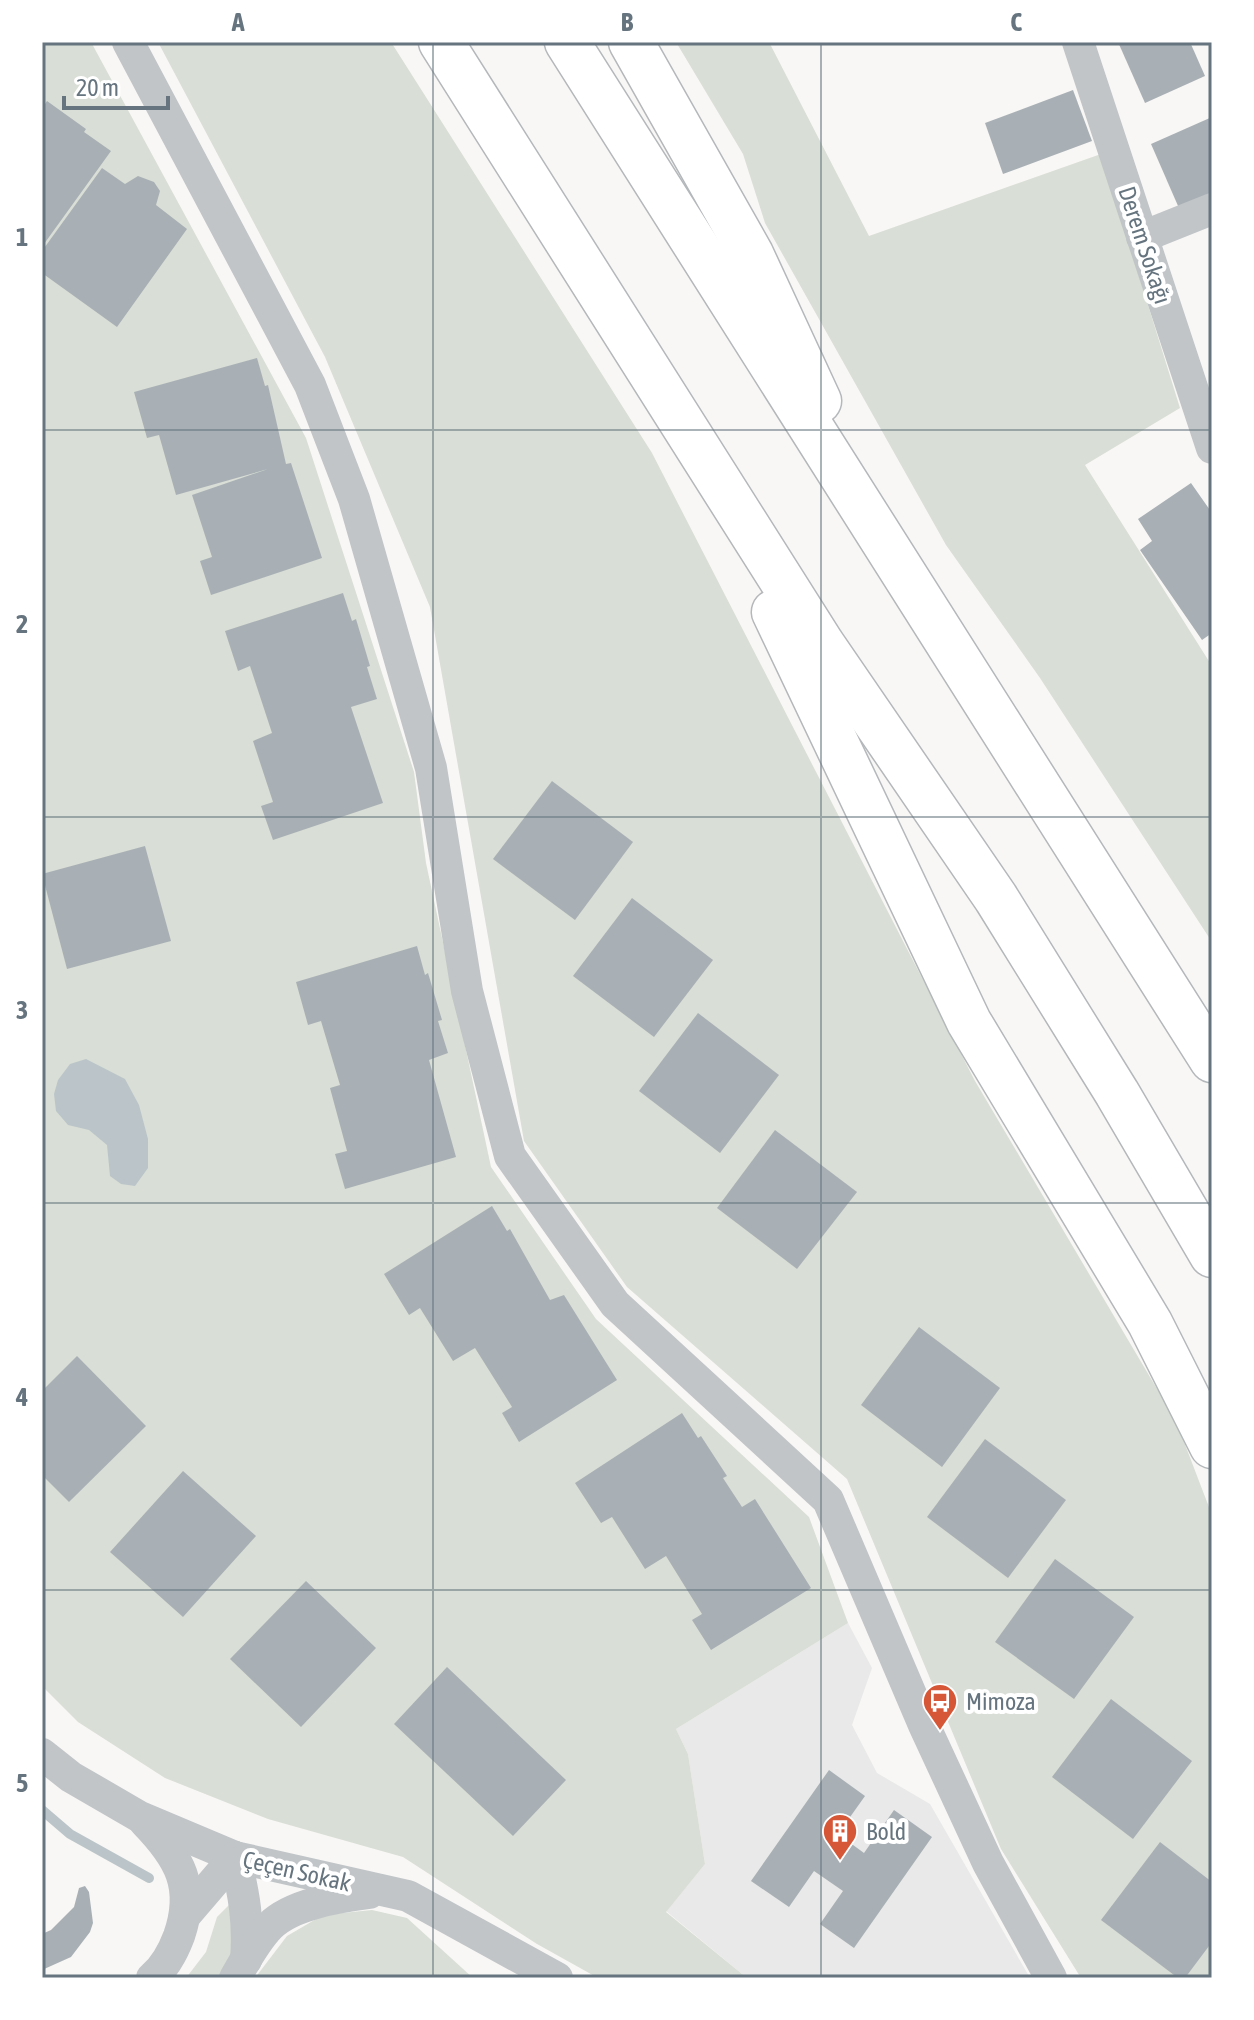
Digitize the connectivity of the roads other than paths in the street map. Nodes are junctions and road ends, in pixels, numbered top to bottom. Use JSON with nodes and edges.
{"nodes":[{"id":1,"x":128,"y":42,"type":"edge"},
{"id":2,"x":441,"y":42,"type":"edge"},
{"id":3,"x":567,"y":42,"type":"edge"},
{"id":4,"x":631,"y":42,"type":"edge"},
{"id":5,"x":1078,"y":42,"type":"edge"},
{"id":6,"x":1212,"y":209,"type":"edge"},
{"id":7,"x":1142,"y":237,"type":"junction"},
{"id":8,"x":689,"y":433,"type":"junction"},
{"id":9,"x":1212,"y":448,"type":"edge"},
{"id":10,"x":892,"y":559,"type":"junction"},
{"id":11,"x":1212,"y":1060,"type":"edge"},
{"id":12,"x":1212,"y":1255,"type":"edge"},
{"id":13,"x":1212,"y":1446,"type":"edge"},
{"id":14,"x":42,"y":1754,"type":"edge"},
{"id":15,"x":140,"y":1817,"type":"junction"},
{"id":16,"x":235,"y":1857,"type":"junction"},
{"id":17,"x":408,"y":1896,"type":"junction"},
{"id":18,"x":187,"y":1913,"type":"junction"},
{"id":19,"x":240,"y":1969,"type":"edge"},
{"id":20,"x":1050,"y":1977,"type":"edge"},
{"id":21,"x":152,"y":1978,"type":"edge"},
{"id":22,"x":557,"y":1978,"type":"edge"}],
"edges":[{"from":1,"to":20,"type":"street"},
{"from":2,"to":8,"type":"highway"},
{"from":3,"to":10,"type":"highway"},
{"from":4,"to":10,"type":"highway"},
{"from":5,"to":7,"type":"street","name":"Derem Sokağı"},
{"from":6,"to":7,"type":"street"},
{"from":7,"to":9,"type":"street","name":"Derem Sokağı"},
{"from":8,"to":12,"type":"highway"},
{"from":8,"to":13,"type":"highway"},
{"from":10,"to":11,"type":"highway"},
{"from":14,"to":15,"type":"street","name":"Çeçen Sokak"},
{"from":15,"to":16,"type":"street","name":"Çeçen Sokak"},
{"from":15,"to":18,"type":"street"},
{"from":16,"to":17,"type":"street","name":"Çeçen Sokak"},
{"from":16,"to":18,"type":"street"},
{"from":16,"to":19,"type":"street"},
{"from":17,"to":19,"type":"street"},
{"from":17,"to":22,"type":"street","name":"Çeçen Sokak"},
{"from":18,"to":21,"type":"street"}]}
